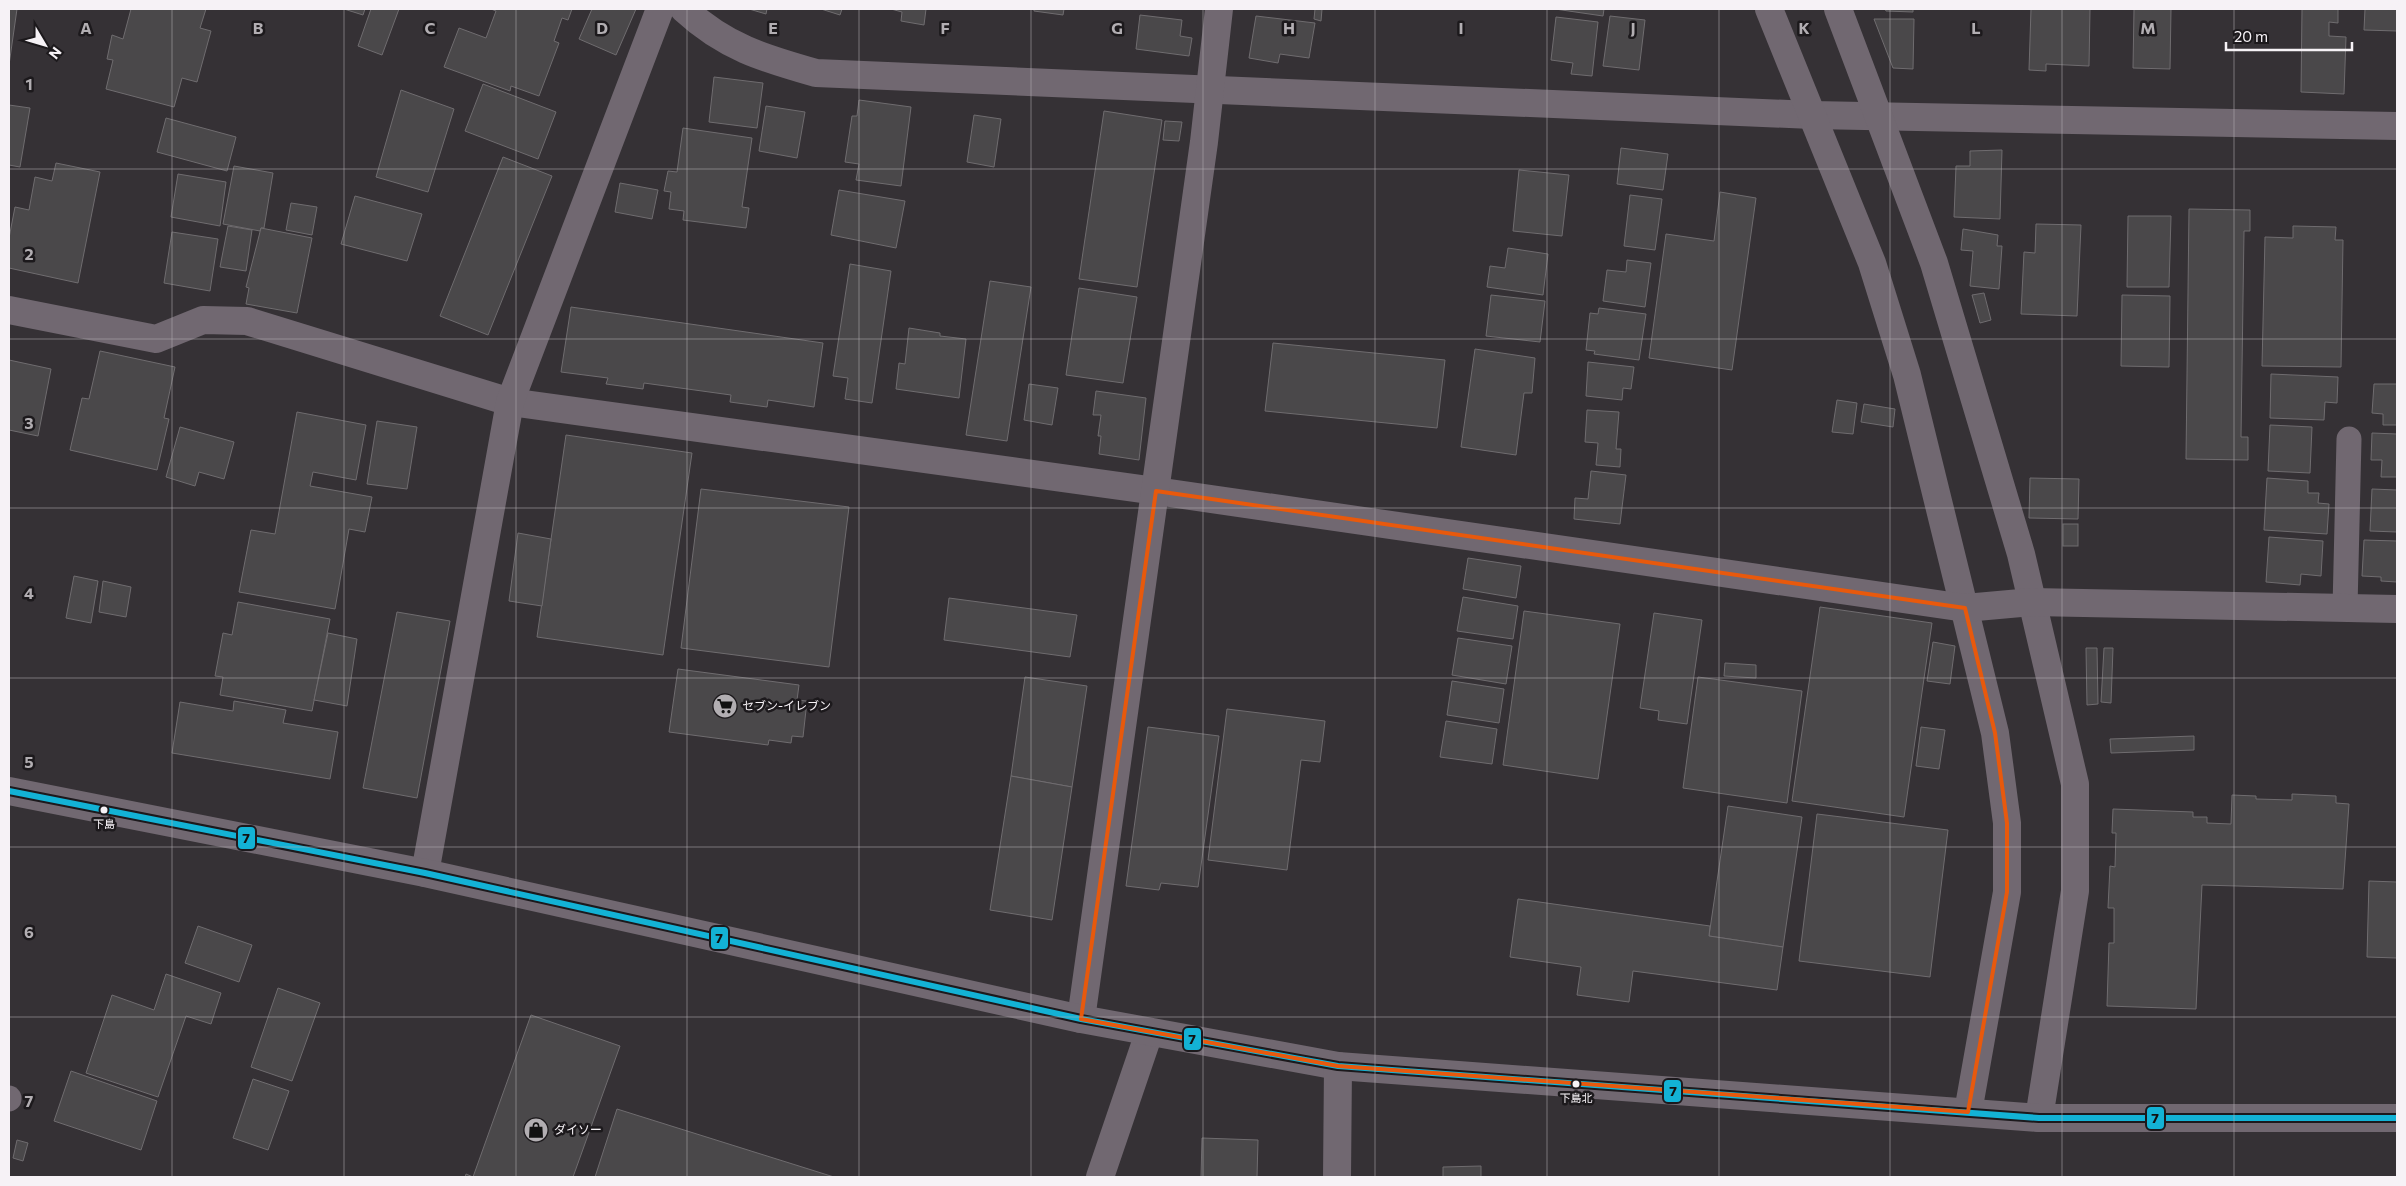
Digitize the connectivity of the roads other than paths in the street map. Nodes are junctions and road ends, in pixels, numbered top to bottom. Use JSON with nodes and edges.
{"nodes":[{"id":1,"x":660,"y":9,"type":"edge"},
{"id":2,"x":684,"y":9,"type":"edge"},
{"id":3,"x":1219,"y":9,"type":"edge"},
{"id":4,"x":1769,"y":9,"type":"edge"},
{"id":5,"x":1838,"y":9,"type":"edge"},
{"id":6,"x":1209,"y":88,"type":"junction"},
{"id":7,"x":1812,"y":115,"type":"junction"},
{"id":8,"x":1879,"y":116,"type":"junction"},
{"id":9,"x":2397,"y":126,"type":"edge"},
{"id":10,"x":9,"y":310,"type":"edge"},
{"id":11,"x":510,"y":402,"type":"junction"},
{"id":12,"x":2349,"y":439,"type":"dead end"},
{"id":13,"x":1156,"y":491,"type":"junction"},
{"id":14,"x":2032,"y":602,"type":"junction"},
{"id":15,"x":1965,"y":608,"type":"junction"},
{"id":16,"x":2345,"y":608,"type":"junction"},
{"id":17,"x":2397,"y":609,"type":"edge"},
{"id":18,"x":9,"y":791,"type":"edge"},
{"id":19,"x":425,"y":873,"type":"junction"},
{"id":20,"x":1081,"y":1020,"type":"junction"},
{"id":21,"x":1149,"y":1033,"type":"junction"},
{"id":22,"x":1338,"y":1066,"type":"junction"},
{"id":23,"x":1968,"y":1112,"type":"junction"},
{"id":24,"x":2039,"y":1118,"type":"junction"},
{"id":25,"x":2397,"y":1118,"type":"edge"},
{"id":26,"x":1100,"y":1177,"type":"edge"},
{"id":27,"x":1337,"y":1177,"type":"edge"}],
"edges":[{"from":1,"to":11,"type":"street"},
{"from":2,"to":6,"type":"street"},
{"from":3,"to":6,"type":"street"},
{"from":4,"to":7,"type":"street"},
{"from":5,"to":8,"type":"street"},
{"from":6,"to":7,"type":"street"},
{"from":6,"to":13,"type":"street"},
{"from":7,"to":8,"type":"street"},
{"from":7,"to":15,"type":"street"},
{"from":8,"to":9,"type":"street"},
{"from":8,"to":14,"type":"street"},
{"from":10,"to":11,"type":"street"},
{"from":11,"to":13,"type":"street"},
{"from":11,"to":19,"type":"street"},
{"from":12,"to":16,"type":"lane"},
{"from":13,"to":15,"type":"street"},
{"from":13,"to":20,"type":"street"},
{"from":14,"to":15,"type":"street"},
{"from":14,"to":16,"type":"street"},
{"from":14,"to":24,"type":"street"},
{"from":15,"to":23,"type":"street"},
{"from":16,"to":17,"type":"street"},
{"from":18,"to":19,"type":"street"},
{"from":19,"to":20,"type":"street"},
{"from":20,"to":21,"type":"street"},
{"from":21,"to":22,"type":"street"},
{"from":21,"to":26,"type":"street"},
{"from":22,"to":23,"type":"street"},
{"from":22,"to":27,"type":"street"},
{"from":23,"to":24,"type":"street"},
{"from":24,"to":25,"type":"street"}]}
